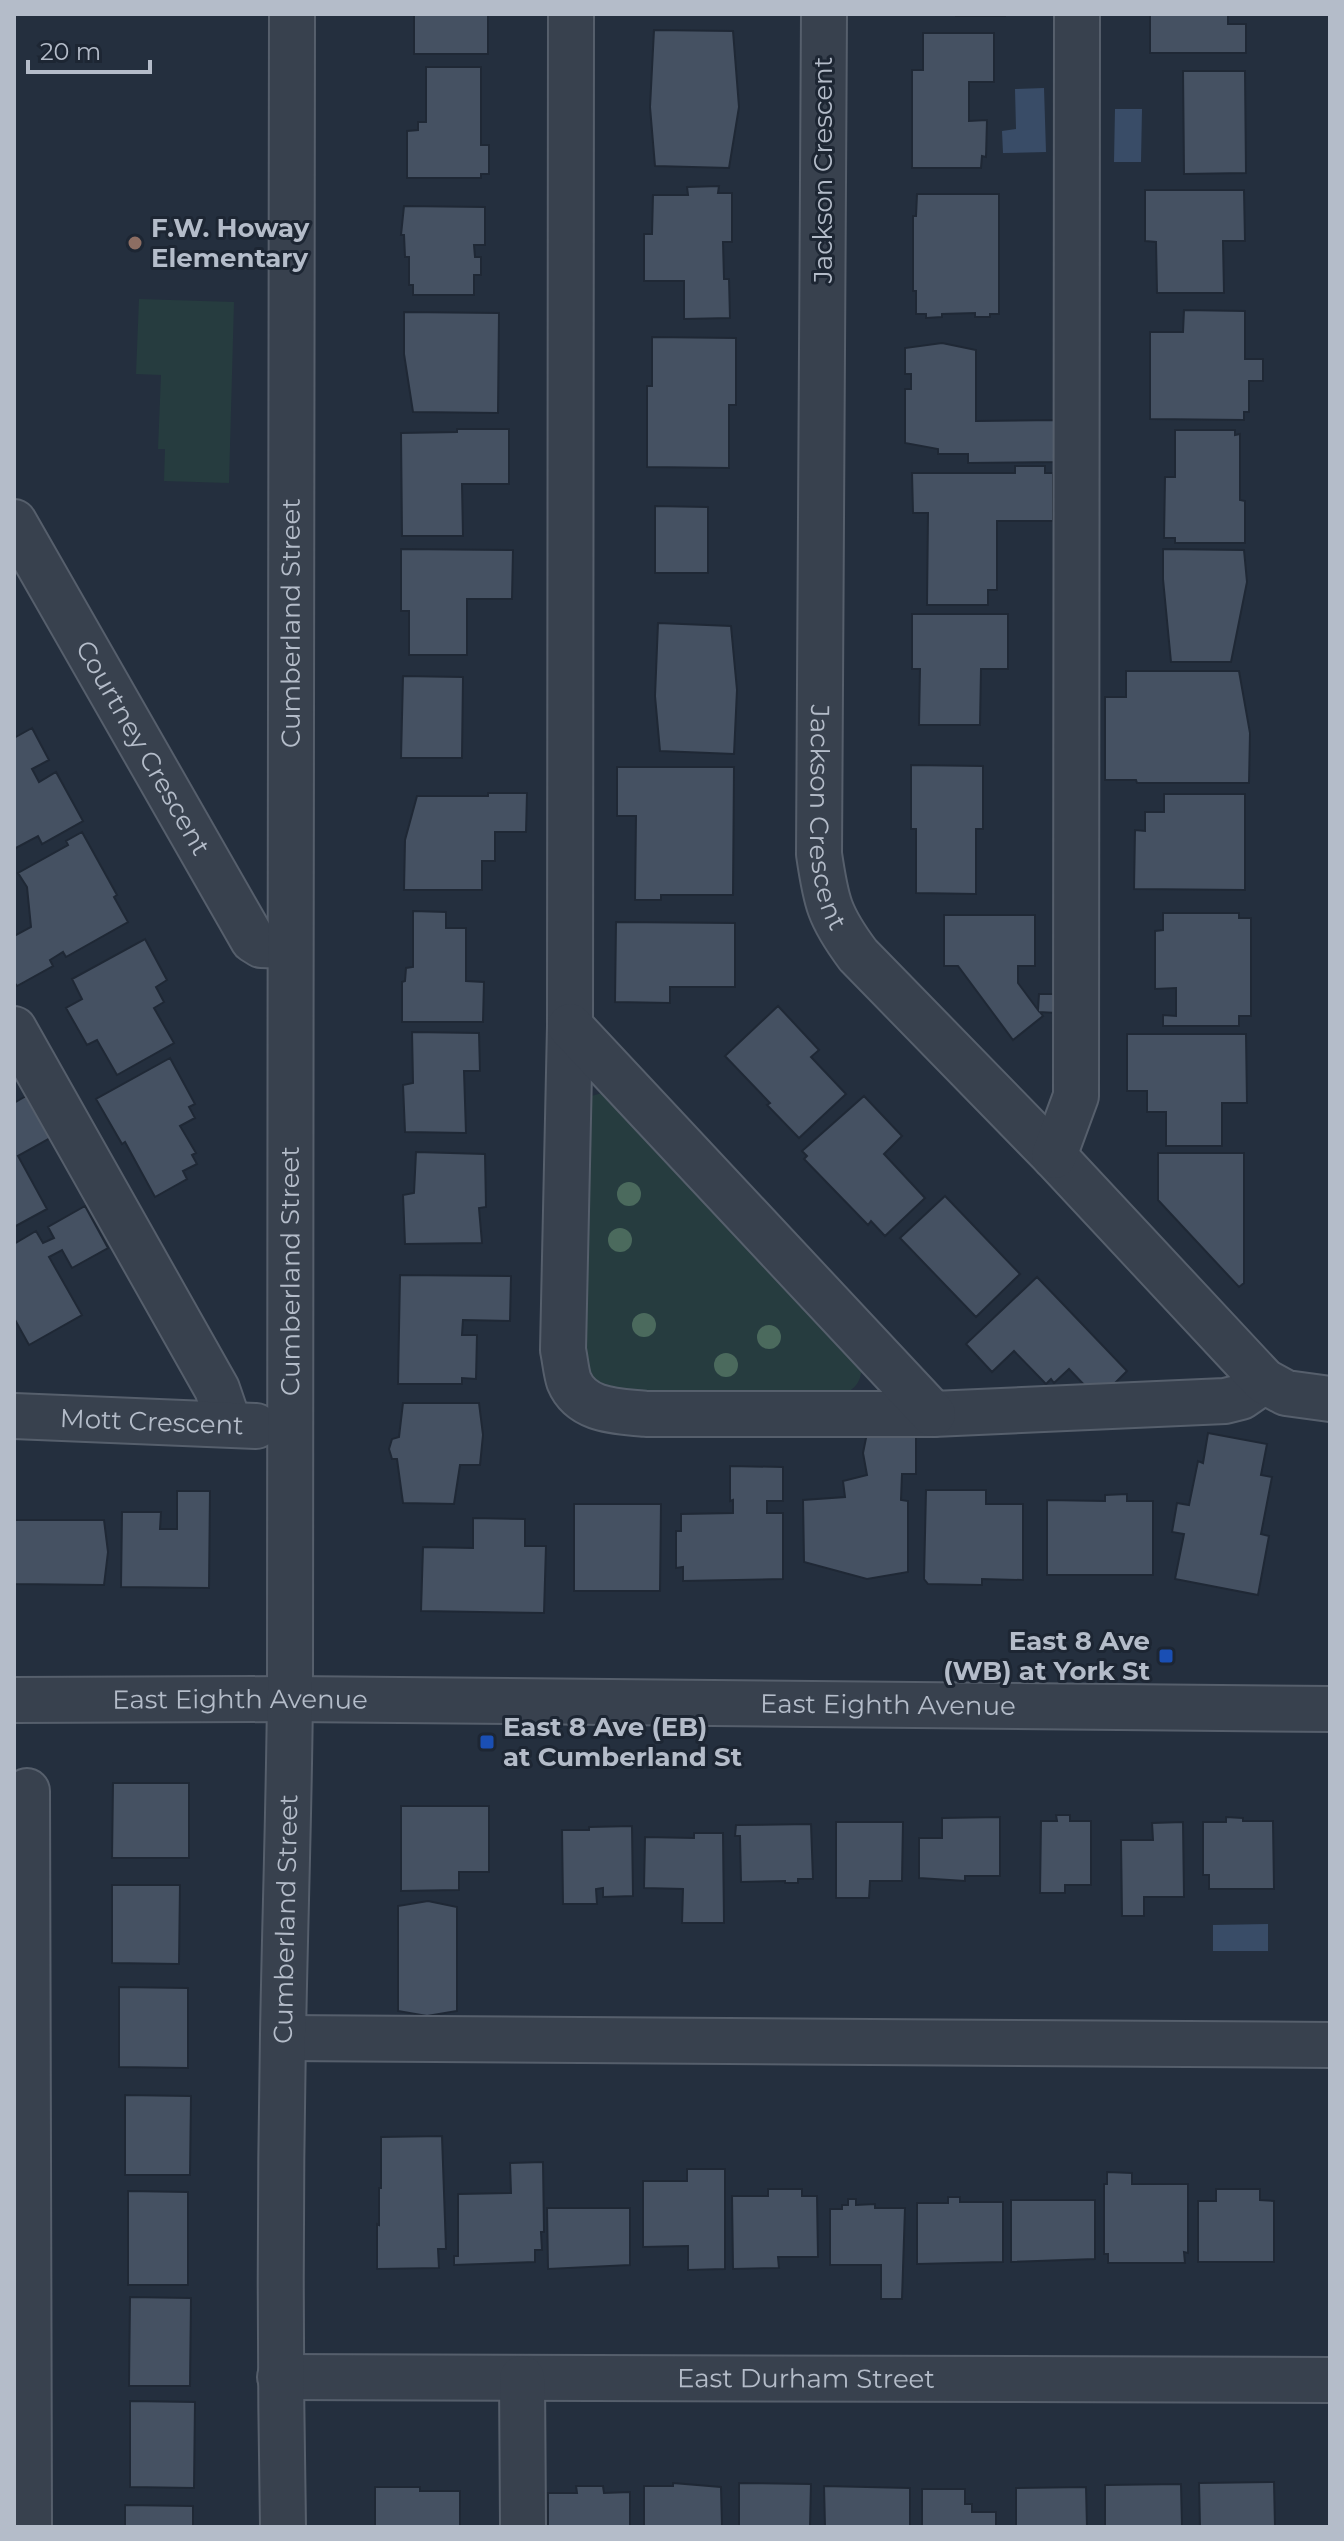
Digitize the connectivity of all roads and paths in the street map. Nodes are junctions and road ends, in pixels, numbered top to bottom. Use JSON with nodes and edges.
{"nodes":[{"id":1,"x":292,"y":14,"type":"edge"},
{"id":2,"x":571,"y":14,"type":"edge"},
{"id":3,"x":824,"y":14,"type":"edge"},
{"id":4,"x":1077,"y":14,"type":"edge"},
{"id":5,"x":14,"y":522,"type":"edge"},
{"id":6,"x":289,"y":946,"type":"junction"},
{"id":7,"x":570,"y":1026,"type":"junction"},
{"id":8,"x":14,"y":1029,"type":"edge"},
{"id":9,"x":1054,"y":1156,"type":"junction"},
{"id":10,"x":1264,"y":1381,"type":"junction"},
{"id":11,"x":1330,"y":1399,"type":"edge"},
{"id":12,"x":933,"y":1414,"type":"junction"},
{"id":13,"x":14,"y":1416,"type":"edge"},
{"id":14,"x":229,"y":1424,"type":"junction"},
{"id":15,"x":291,"y":1429,"type":"junction"},
{"id":16,"x":290,"y":1699,"type":"junction"},
{"id":17,"x":14,"y":1700,"type":"edge"},
{"id":18,"x":1330,"y":1709,"type":"edge"},
{"id":19,"x":27,"y":1791,"type":"dead end"},
{"id":20,"x":283,"y":2038,"type":"junction"},
{"id":21,"x":1330,"y":2045,"type":"edge"},
{"id":22,"x":280,"y":2377,"type":"junction"},
{"id":23,"x":522,"y":2378,"type":"junction"},
{"id":24,"x":1330,"y":2380,"type":"edge"},
{"id":25,"x":29,"y":2527,"type":"edge"},
{"id":26,"x":283,"y":2527,"type":"edge"},
{"id":27,"x":523,"y":2527,"type":"edge"}],
"edges":[{"from":1,"to":6,"type":"street","name":"Cumberland Street"},
{"from":2,"to":7,"type":"street"},
{"from":3,"to":9,"type":"street","name":"Jackson Crescent"},
{"from":4,"to":9,"type":"street"},
{"from":5,"to":6,"type":"street","name":"Courtney Crescent"},
{"from":6,"to":15,"type":"street","name":"Cumberland Street"},
{"from":7,"to":12,"type":"street"},
{"from":7,"to":12,"type":"street"},
{"from":8,"to":14,"type":"street"},
{"from":9,"to":10,"type":"street","name":"Jackson Crescent"},
{"from":10,"to":11,"type":"street","name":"Jackson Crescent"},
{"from":10,"to":12,"type":"street"},
{"from":13,"to":14,"type":"street","name":"Mott Crescent"},
{"from":14,"to":15,"type":"street","name":"Mott Crescent"},
{"from":15,"to":16,"type":"street","name":"Cumberland Street"},
{"from":16,"to":17,"type":"street","name":"East Eighth Avenue"},
{"from":16,"to":18,"type":"street","name":"East Eighth Avenue"},
{"from":16,"to":20,"type":"street","name":"Cumberland Street"},
{"from":19,"to":25,"type":"street"},
{"from":20,"to":21,"type":"street"},
{"from":20,"to":22,"type":"street","name":"Cumberland Street"},
{"from":22,"to":23,"type":"street","name":"East Durham Street"},
{"from":22,"to":26,"type":"street","name":"Cumberland Street"},
{"from":23,"to":24,"type":"street","name":"East Durham Street"},
{"from":23,"to":27,"type":"street"}]}
